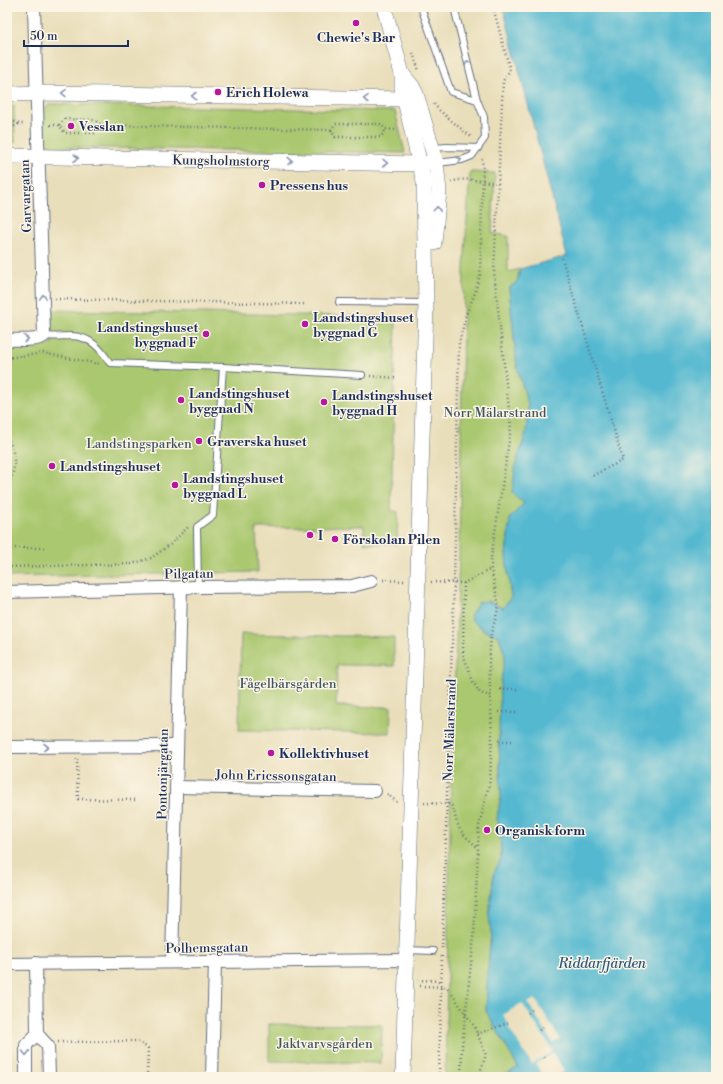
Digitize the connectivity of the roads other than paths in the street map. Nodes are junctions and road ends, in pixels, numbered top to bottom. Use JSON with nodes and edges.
{"nodes":[{"id":1,"x":34,"y":7,"type":"edge"},
{"id":2,"x":384,"y":7,"type":"edge"},
{"id":3,"x":423,"y":7,"type":"edge"},
{"id":4,"x":454,"y":7,"type":"edge"},
{"id":5,"x":402,"y":74,"type":"junction"},
{"id":6,"x":36,"y":93,"type":"junction"},
{"id":7,"x":7,"y":94,"type":"edge"},
{"id":8,"x":404,"y":99,"type":"junction"},
{"id":9,"x":477,"y":100,"type":"junction"},
{"id":10,"x":425,"y":103,"type":"junction"},
{"id":11,"x":432,"y":148,"type":"junction"},
{"id":12,"x":478,"y":148,"type":"junction"},
{"id":13,"x":7,"y":156,"type":"edge"},
{"id":14,"x":38,"y":157,"type":"junction"},
{"id":15,"x":436,"y":163,"type":"junction"},
{"id":16,"x":420,"y":164,"type":"junction"},
{"id":17,"x":340,"y":302,"type":"dead end"},
{"id":18,"x":426,"y":303,"type":"junction"},
{"id":19,"x":44,"y":336,"type":"junction"},
{"id":20,"x":7,"y":340,"type":"edge"},
{"id":21,"x":224,"y":367,"type":"junction"},
{"id":22,"x":362,"y":375,"type":"road end"},
{"id":23,"x":371,"y":581,"type":"dead end"},
{"id":24,"x":198,"y":586,"type":"junction"},
{"id":25,"x":181,"y":587,"type":"junction"},
{"id":26,"x":7,"y":592,"type":"edge"},
{"id":27,"x":176,"y":746,"type":"junction"},
{"id":28,"x":7,"y":747,"type":"edge"},
{"id":29,"x":176,"y":787,"type":"junction"},
{"id":30,"x":375,"y":791,"type":"dead end"},
{"id":31,"x":433,"y":951,"type":"dead end"},
{"id":32,"x":407,"y":955,"type":"junction"},
{"id":33,"x":215,"y":961,"type":"junction"},
{"id":34,"x":172,"y":962,"type":"junction"},
{"id":35,"x":36,"y":963,"type":"junction"},
{"id":36,"x":7,"y":964,"type":"edge"},
{"id":37,"x":37,"y":1034,"type":"junction"},
{"id":38,"x":28,"y":1077,"type":"edge"},
{"id":39,"x":47,"y":1077,"type":"edge"},
{"id":40,"x":212,"y":1077,"type":"edge"},
{"id":41,"x":403,"y":1077,"type":"edge"}],
"edges":[{"from":1,"to":6,"type":"street","name":"Garvargatan"},
{"from":2,"to":5,"type":"street"},
{"from":3,"to":9,"type":"lane"},
{"from":9,"to":4,"type":"lane","one_way":true},
{"from":5,"to":8,"type":"street"},
{"from":5,"to":10,"type":"street"},
{"from":6,"to":7,"type":"street"},
{"from":8,"to":6,"type":"street","one_way":true},
{"from":6,"to":14,"type":"street","name":"Garvargatan"},
{"from":8,"to":10,"type":"street"},
{"from":8,"to":16,"type":"street"},
{"from":9,"to":12,"type":"lane"},
{"from":10,"to":11,"type":"street"},
{"from":11,"to":12,"type":"lane"},
{"from":11,"to":15,"type":"street"},
{"from":11,"to":16,"type":"lane"},
{"from":15,"to":12,"type":"lane","one_way":true},
{"from":13,"to":14,"type":"street","name":"Kungsholmstorg"},
{"from":14,"to":16,"type":"street","name":"Kungsholmstorg","one_way":true},
{"from":19,"to":14,"type":"street","name":"Garvargatan","one_way":true},
{"from":15,"to":16,"type":"street","name":"Kungsholmstorg"},
{"from":18,"to":15,"type":"street","one_way":true},
{"from":16,"to":18,"type":"street"},
{"from":17,"to":18,"type":"lane"},
{"from":18,"to":32,"type":"street"},
{"from":20,"to":19,"type":"street","one_way":true},
{"from":19,"to":21,"type":"lane"},
{"from":21,"to":22,"type":"lane"},
{"from":21,"to":24,"type":"lane"},
{"from":23,"to":24,"type":"street","name":"Pilgatan"},
{"from":24,"to":25,"type":"street","name":"Pilgatan"},
{"from":25,"to":26,"type":"street","name":"Pilgatan"},
{"from":25,"to":27,"type":"street","name":"Pontonjärgatan"},
{"from":28,"to":27,"type":"street","one_way":true},
{"from":27,"to":29,"type":"street","name":"Pontonjärgatan"},
{"from":29,"to":30,"type":"street","name":"John Ericssonsgatan"},
{"from":29,"to":34,"type":"street","name":"Pontonjärgatan"},
{"from":31,"to":32,"type":"lane"},
{"from":32,"to":33,"type":"street","name":"Polhemsgatan"},
{"from":32,"to":41,"type":"street"},
{"from":33,"to":34,"type":"street","name":"Polhemsgatan"},
{"from":33,"to":40,"type":"street"},
{"from":34,"to":35,"type":"street","name":"Polhemsgatan"},
{"from":35,"to":36,"type":"street","name":"Polhemsgatan"},
{"from":35,"to":37,"type":"street"},
{"from":37,"to":38,"type":"street","one_way":true},
{"from":37,"to":39,"type":"street"}]}
